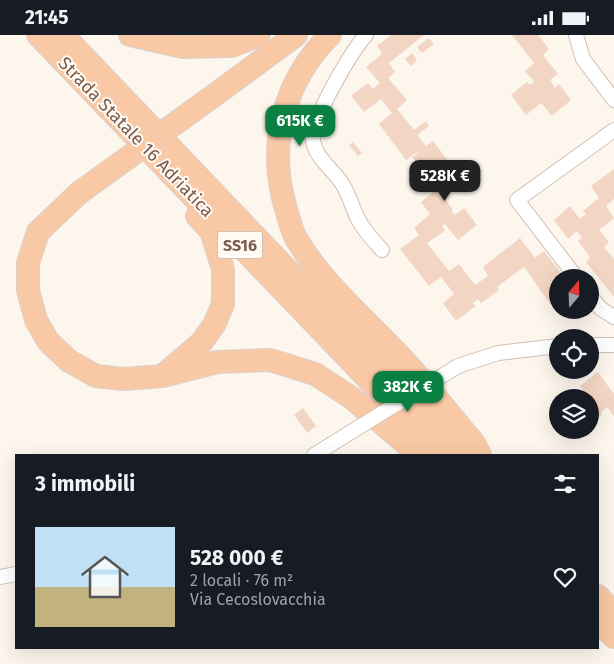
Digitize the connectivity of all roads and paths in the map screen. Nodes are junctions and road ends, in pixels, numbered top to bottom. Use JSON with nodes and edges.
{"nodes":[{"id":1,"x":38,"y":35,"type":"edge"},
{"id":2,"x":63,"y":35,"type":"edge"},
{"id":3,"x":130,"y":35,"type":"edge"},
{"id":4,"x":260,"y":35,"type":"edge"},
{"id":5,"x":296,"y":35,"type":"edge"},
{"id":6,"x":330,"y":35,"type":"edge"},
{"id":7,"x":366,"y":35,"type":"edge"},
{"id":8,"x":576,"y":35,"type":"edge"},
{"id":9,"x":614,"y":100,"type":"edge"},
{"id":10,"x":614,"y":130,"type":"edge"},
{"id":11,"x":156,"y":158,"type":"junction"},
{"id":12,"x":382,"y":250,"type":"dead end"},
{"id":13,"x":570,"y":269,"type":"edge"},
{"id":14,"x":599,"y":308,"type":"edge"},
{"id":15,"x":614,"y":317,"type":"edge"},
{"id":16,"x":599,"y":345,"type":"edge"},
{"id":17,"x":614,"y":345,"type":"edge"},
{"id":18,"x":549,"y":347,"type":"edge"},
{"id":19,"x":162,"y":376,"type":"junction"},
{"id":20,"x":316,"y":454,"type":"edge"},
{"id":21,"x":416,"y":454,"type":"edge"},
{"id":22,"x":440,"y":454,"type":"edge"},
{"id":23,"x":463,"y":454,"type":"edge"},
{"id":24,"x":480,"y":454,"type":"edge"},
{"id":25,"x":15,"y":574,"type":"edge"},
{"id":26,"x":0,"y":577,"type":"edge"},
{"id":27,"x":599,"y":597,"type":"edge"},
{"id":28,"x":614,"y":613,"type":"edge"},
{"id":29,"x":599,"y":623,"type":"edge"},
{"id":30,"x":614,"y":637,"type":"edge"}],
"edges":[{"from":1,"to":11,"type":"highway","name":"Strada Statale 16 Adriatica","number":"SS16"},
{"from":2,"to":23,"type":"highway","name":"Strada Statale 16 Adriatica","number":"SS16"},
{"from":3,"to":4,"type":"highway"},
{"from":5,"to":19,"type":"highway","bridge":true},
{"from":6,"to":24,"type":"highway"},
{"from":7,"to":12,"type":"street"},
{"from":8,"to":9,"type":"street"},
{"from":10,"to":13,"type":"street"},
{"from":11,"to":19,"type":"highway","number":"SS16"},
{"from":11,"to":22,"type":"highway","name":"Strada Statale 16 Adriatica","number":"SS16"},
{"from":14,"to":15,"type":"street"},
{"from":16,"to":17,"type":"street"},
{"from":18,"to":20,"type":"street","bridge":true},
{"from":19,"to":21,"type":"highway"},
{"from":25,"to":26,"type":"street"},
{"from":27,"to":28,"type":"highway"},
{"from":29,"to":30,"type":"highway"}]}
